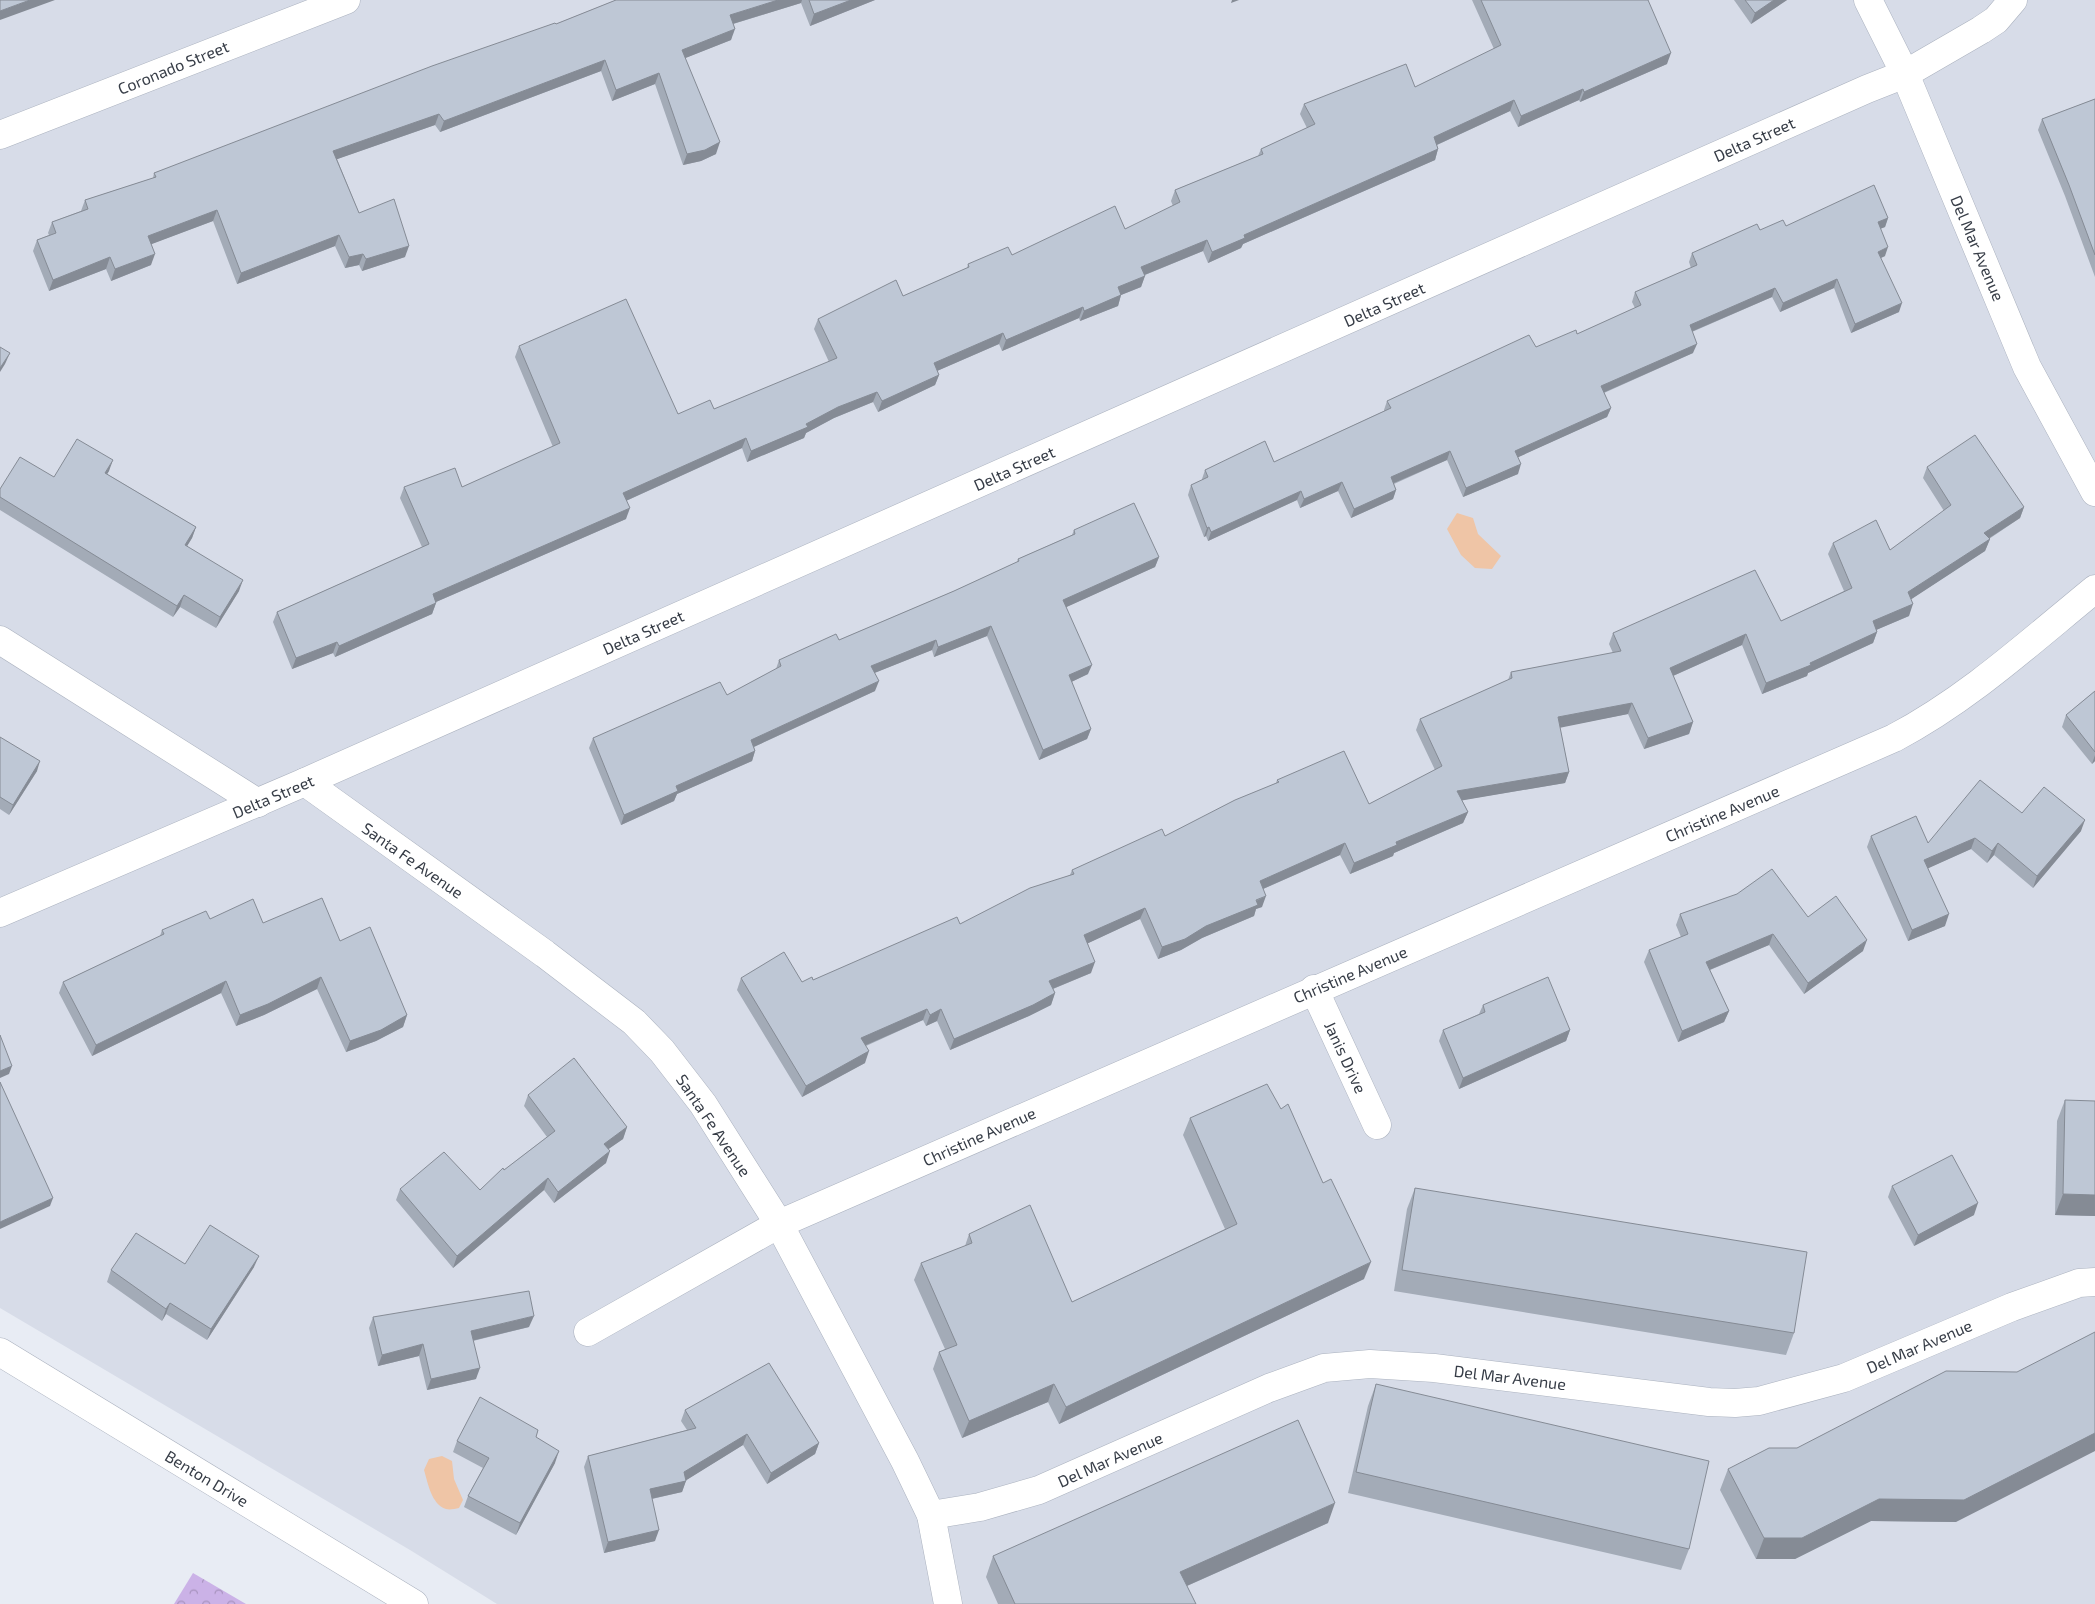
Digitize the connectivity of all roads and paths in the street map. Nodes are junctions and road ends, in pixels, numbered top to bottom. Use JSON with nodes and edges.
{"nodes":[{"id":1,"x":346,"y":0,"type":"edge"},
{"id":2,"x":1868,"y":0,"type":"edge"},
{"id":3,"x":2013,"y":0,"type":"edge"},
{"id":4,"x":1905,"y":74,"type":"junction"},
{"id":5,"x":0,"y":135,"type":"edge"},
{"id":6,"x":2095,"y":492,"type":"edge"},
{"id":7,"x":2095,"y":589,"type":"edge"},
{"id":8,"x":0,"y":640,"type":"edge"},
{"id":9,"x":305,"y":782,"type":"junction"},
{"id":10,"x":258,"y":803,"type":"junction"},
{"id":11,"x":0,"y":913,"type":"edge"},
{"id":12,"x":1314,"y":990,"type":"junction"},
{"id":13,"x":1377,"y":1125,"type":"dead end"},
{"id":14,"x":779,"y":1224,"type":"junction"},
{"id":15,"x":2095,"y":1282,"type":"edge"},
{"id":16,"x":588,"y":1332,"type":"dead end"},
{"id":17,"x":0,"y":1352,"type":"edge"},
{"id":18,"x":931,"y":1515,"type":"junction"},
{"id":19,"x":414,"y":1604,"type":"edge"},
{"id":20,"x":948,"y":1604,"type":"edge"}],
"edges":[{"from":1,"to":5,"type":"street","name":"Coronado Street"},
{"from":2,"to":4,"type":"street","name":"Del Mar Avenue"},
{"from":3,"to":4,"type":"street","name":"Delta Street"},
{"from":4,"to":6,"type":"street","name":"Del Mar Avenue"},
{"from":4,"to":9,"type":"street","name":"Delta Street"},
{"from":7,"to":12,"type":"street","name":"Christine Avenue"},
{"from":8,"to":10,"type":"street"},
{"from":9,"to":10,"type":"street","name":"Delta Street"},
{"from":9,"to":14,"type":"street","name":"Santa Fe Avenue"},
{"from":10,"to":11,"type":"street","name":"Delta Street"},
{"from":12,"to":13,"type":"street","name":"Janis Drive"},
{"from":12,"to":14,"type":"street","name":"Christine Avenue"},
{"from":14,"to":16,"type":"street","name":"Christine Avenue"},
{"from":14,"to":18,"type":"street","name":"Santa Fe Avenue"},
{"from":15,"to":18,"type":"street","name":"Del Mar Avenue"},
{"from":17,"to":19,"type":"street","name":"Benton Drive"},
{"from":18,"to":20,"type":"street","name":"Santa Fe Avenue"}]}
